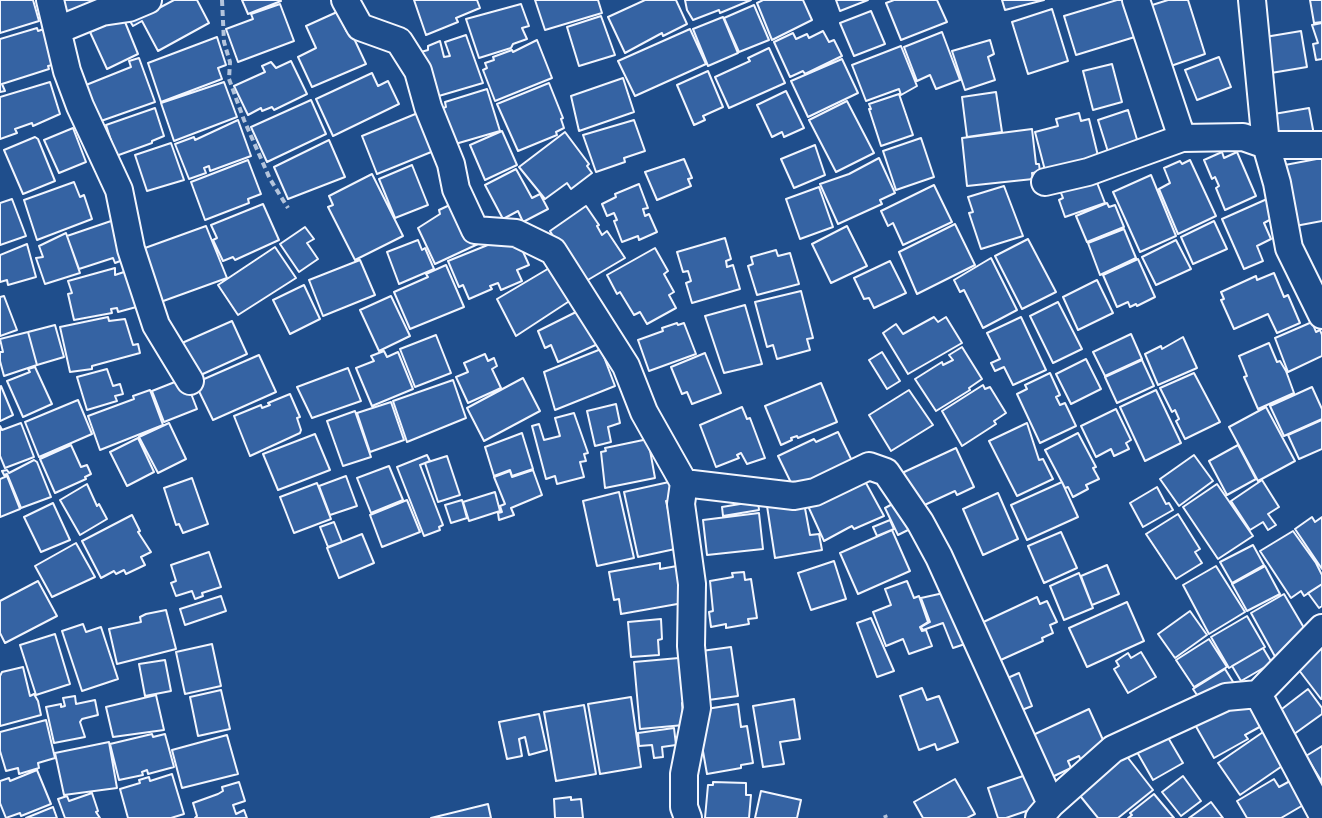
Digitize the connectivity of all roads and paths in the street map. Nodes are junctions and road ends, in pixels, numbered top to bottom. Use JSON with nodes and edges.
{"nodes":[{"id":1,"x":50,"y":0,"type":"edge"},
{"id":2,"x":148,"y":0,"type":"edge"},
{"id":3,"x":222,"y":0,"type":"edge"},
{"id":4,"x":345,"y":0,"type":"edge"},
{"id":5,"x":1136,"y":0,"type":"edge"},
{"id":6,"x":1252,"y":0,"type":"edge"},
{"id":7,"x":58,"y":30,"type":"junction"},
{"id":8,"x":1182,"y":138,"type":"junction"},
{"id":9,"x":1266,"y":145,"type":"junction"},
{"id":10,"x":1322,"y":145,"type":"edge"},
{"id":11,"x":1045,"y":182,"type":"dead end"},
{"id":12,"x":288,"y":208,"type":"dead end"},
{"id":13,"x":1322,"y":315,"type":"edge"},
{"id":14,"x":190,"y":381,"type":"dead end"},
{"id":15,"x":684,"y":483,"type":"junction"},
{"id":16,"x":1322,"y":628,"type":"edge"},
{"id":17,"x":1258,"y":694,"type":"junction"},
{"id":18,"x":1045,"y":811,"type":"edge"},
{"id":19,"x":1322,"y":814,"type":"edge"},
{"id":20,"x":688,"y":818,"type":"edge"}],
"edges":[{"from":1,"to":7,"type":"street"},
{"from":2,"to":7,"type":"street"},
{"from":3,"to":12,"type":"path"},
{"from":4,"to":15,"type":"street"},
{"from":5,"to":8,"type":"street"},
{"from":6,"to":9,"type":"street"},
{"from":7,"to":14,"type":"street"},
{"from":8,"to":9,"type":"street"},
{"from":8,"to":11,"type":"street"},
{"from":9,"to":10,"type":"street"},
{"from":9,"to":13,"type":"street"},
{"from":15,"to":18,"type":"street"},
{"from":15,"to":20,"type":"street"},
{"from":16,"to":17,"type":"street"},
{"from":17,"to":18,"type":"street"},
{"from":17,"to":19,"type":"street"}]}
